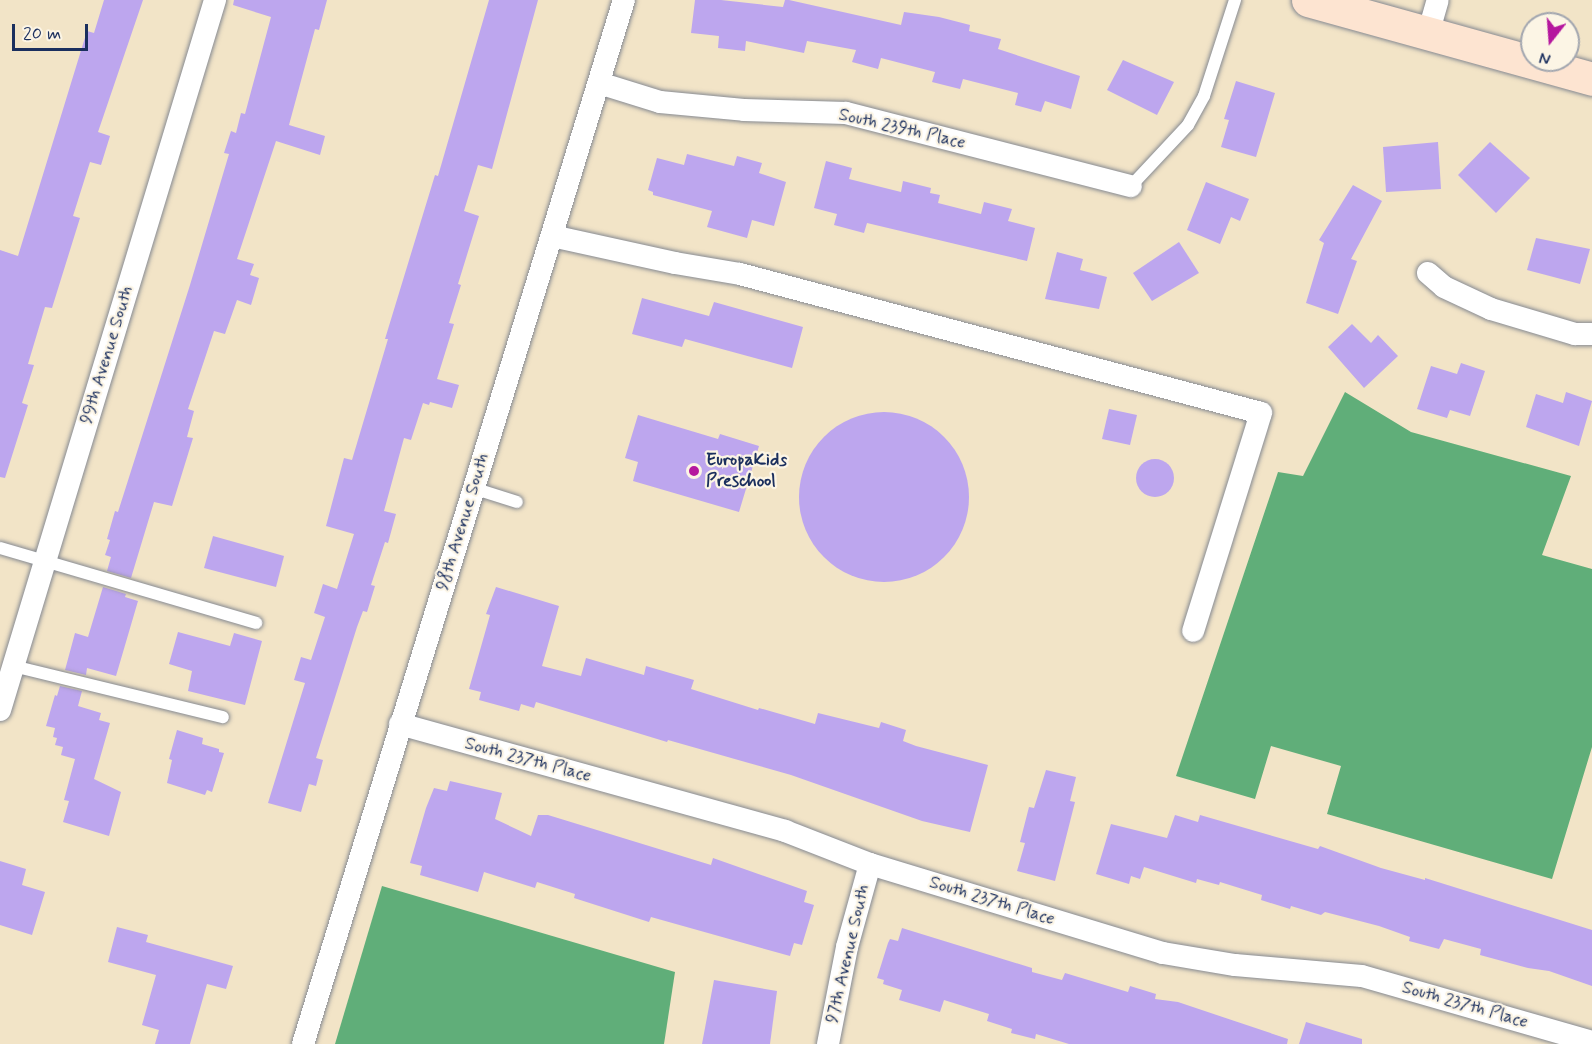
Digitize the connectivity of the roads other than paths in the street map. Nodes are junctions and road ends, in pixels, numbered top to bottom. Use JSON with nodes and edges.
{"nodes":[{"id":1,"x":214,"y":0,"type":"edge"},
{"id":2,"x":624,"y":0,"type":"edge"},
{"id":3,"x":1235,"y":0,"type":"edge"},
{"id":4,"x":1308,"y":0,"type":"edge"},
{"id":5,"x":1438,"y":0,"type":"edge"},
{"id":6,"x":1428,"y":34,"type":"junction"},
{"id":7,"x":1592,"y":79,"type":"edge"},
{"id":8,"x":599,"y":82,"type":"junction"},
{"id":9,"x":1131,"y":186,"type":"joint"},
{"id":10,"x":552,"y":236,"type":"junction"},
{"id":11,"x":1428,"y":273,"type":"dead end"},
{"id":12,"x":1592,"y":334,"type":"edge"},
{"id":13,"x":473,"y":488,"type":"junction"},
{"id":14,"x":517,"y":502,"type":"dead end"},
{"id":15,"x":0,"y":549,"type":"edge"},
{"id":16,"x":45,"y":562,"type":"junction"},
{"id":17,"x":256,"y":623,"type":"dead end"},
{"id":18,"x":1193,"y":631,"type":"dead end"},
{"id":19,"x":13,"y":666,"type":"junction"},
{"id":20,"x":0,"y":710,"type":"edge"},
{"id":21,"x":223,"y":717,"type":"dead end"},
{"id":22,"x":400,"y":724,"type":"junction"},
{"id":23,"x":870,"y":864,"type":"junction"},
{"id":24,"x":1592,"y":1042,"type":"edge"},
{"id":25,"x":303,"y":1044,"type":"edge"},
{"id":26,"x":828,"y":1044,"type":"edge"}],
"edges":[{"from":1,"to":16,"type":"street","name":"99th Avenue South"},
{"from":2,"to":8,"type":"street","name":"98th Avenue South"},
{"from":3,"to":9,"type":"lane"},
{"from":4,"to":6,"type":"main road"},
{"from":5,"to":6,"type":"street"},
{"from":6,"to":7,"type":"main road"},
{"from":8,"to":9,"type":"street","name":"South 239th Place"},
{"from":8,"to":10,"type":"street","name":"98th Avenue South"},
{"from":10,"to":13,"type":"street","name":"98th Avenue South"},
{"from":10,"to":18,"type":"street"},
{"from":11,"to":12,"type":"street"},
{"from":13,"to":14,"type":"lane"},
{"from":13,"to":22,"type":"street","name":"98th Avenue South"},
{"from":15,"to":16,"type":"lane"},
{"from":16,"to":17,"type":"lane"},
{"from":16,"to":19,"type":"street","name":"99th Avenue South"},
{"from":19,"to":20,"type":"street","name":"99th Avenue South"},
{"from":19,"to":21,"type":"lane"},
{"from":22,"to":23,"type":"street","name":"South 237th Place"},
{"from":22,"to":25,"type":"street","name":"98th Avenue South"},
{"from":23,"to":24,"type":"street","name":"South 237th Place"},
{"from":23,"to":26,"type":"street","name":"97th Avenue South"}]}
